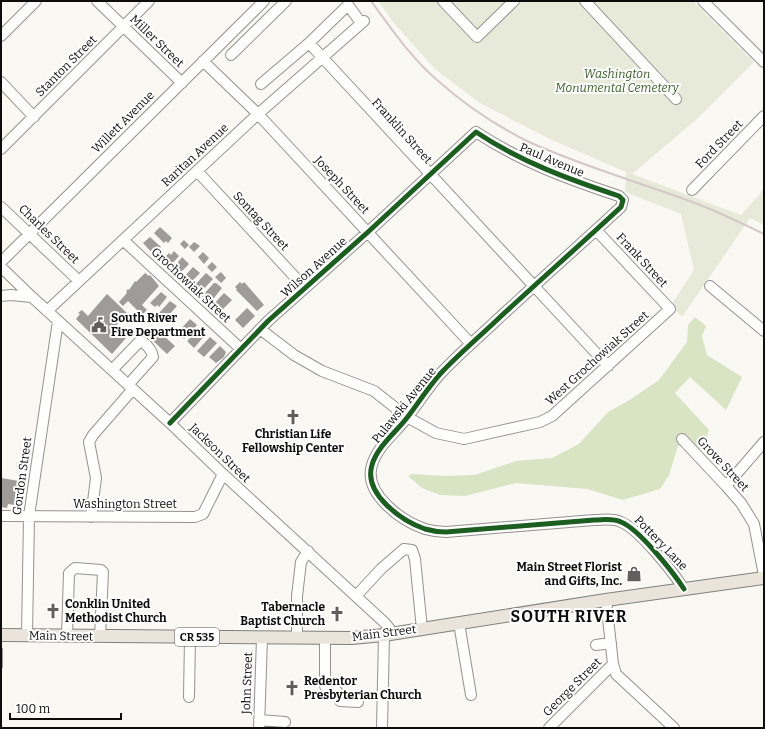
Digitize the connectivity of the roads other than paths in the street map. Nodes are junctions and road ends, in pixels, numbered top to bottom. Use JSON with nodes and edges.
{"nodes":[{"id":1,"x":36,"y":1,"type":"edge"},
{"id":2,"x":97,"y":1,"type":"edge"},
{"id":3,"x":149,"y":1,"type":"edge"},
{"id":4,"x":264,"y":1,"type":"edge"},
{"id":5,"x":286,"y":1,"type":"edge"},
{"id":6,"x":443,"y":1,"type":"edge"},
{"id":7,"x":514,"y":1,"type":"edge"},
{"id":8,"x":585,"y":1,"type":"edge"},
{"id":9,"x":703,"y":1,"type":"edge"},
{"id":10,"x":124,"y":27,"type":"junction"},
{"id":11,"x":1,"y":36,"type":"edge"},
{"id":12,"x":309,"y":43,"type":"junction"},
{"id":13,"x":231,"y":55,"type":"dead end"},
{"id":14,"x":323,"y":58,"type":"junction"},
{"id":15,"x":203,"y":61,"type":"junction"},
{"id":16,"x":764,"y":62,"type":"edge"},
{"id":17,"x":1,"y":82,"type":"edge"},
{"id":18,"x":182,"y":83,"type":"junction"},
{"id":19,"x":260,"y":84,"type":"dead end"},
{"id":20,"x":676,"y":98,"type":"dead end"},
{"id":21,"x":258,"y":114,"type":"junction"},
{"id":22,"x":764,"y":116,"type":"edge"},
{"id":23,"x":34,"y":117,"type":"junction"},
{"id":24,"x":476,"y":132,"type":"joint"},
{"id":25,"x":1,"y":149,"type":"edge"},
{"id":26,"x":197,"y":171,"type":"junction"},
{"id":27,"x":430,"y":175,"type":"junction"},
{"id":28,"x":692,"y":190,"type":"dead end"},
{"id":29,"x":623,"y":200,"type":"joint"},
{"id":30,"x":1,"y":207,"type":"edge"},
{"id":31,"x":596,"y":230,"type":"junction"},
{"id":32,"x":368,"y":232,"type":"junction"},
{"id":33,"x":29,"y":234,"type":"junction"},
{"id":34,"x":123,"y":240,"type":"junction"},
{"id":35,"x":1,"y":262,"type":"edge"},
{"id":36,"x":1,"y":267,"type":"edge"},
{"id":37,"x":79,"y":281,"type":"junction"},
{"id":38,"x":534,"y":286,"type":"junction"},
{"id":39,"x":710,"y":286,"type":"dead end"},
{"id":40,"x":305,"y":288,"type":"junction"},
{"id":41,"x":1,"y":296,"type":"edge"},
{"id":42,"x":32,"y":297,"type":"junction"},
{"id":43,"x":670,"y":309,"type":"joint"},
{"id":44,"x":47,"y":311,"type":"junction"},
{"id":45,"x":58,"y":321,"type":"junction"},
{"id":46,"x":260,"y":329,"type":"junction"},
{"id":47,"x":764,"y":331,"type":"edge"},
{"id":48,"x":471,"y":344,"type":"junction"},
{"id":49,"x":241,"y":349,"type":"junction"},
{"id":50,"x":608,"y":366,"type":"junction"},
{"id":51,"x":112,"y":370,"type":"junction"},
{"id":52,"x":130,"y":387,"type":"junction"},
{"id":53,"x":407,"y":417,"type":"junction"},
{"id":54,"x":170,"y":423,"type":"junction"},
{"id":55,"x":682,"y":439,"type":"dead end"},
{"id":56,"x":764,"y":442,"type":"edge"},
{"id":57,"x":223,"y":474,"type":"junction"},
{"id":58,"x":726,"y":486,"type":"junction"},
{"id":59,"x":1,"y":516,"type":"edge"},
{"id":60,"x":29,"y":516,"type":"junction"},
{"id":61,"x":91,"y":516,"type":"junction"},
{"id":62,"x":615,"y":520,"type":"joint"},
{"id":63,"x":308,"y":551,"type":"junction"},
{"id":64,"x":764,"y":575,"type":"edge"},
{"id":65,"x":764,"y":578,"type":"edge"},
{"id":66,"x":684,"y":589,"type":"junction"},
{"id":67,"x":356,"y":596,"type":"junction"},
{"id":68,"x":606,"y":600,"type":"junction"},
{"id":69,"x":459,"y":623,"type":"junction"},
{"id":70,"x":422,"y":629,"type":"junction"},
{"id":71,"x":388,"y":634,"type":"junction"},
{"id":72,"x":1,"y":635,"type":"edge"},
{"id":73,"x":27,"y":636,"type":"junction"},
{"id":74,"x":67,"y":636,"type":"junction"},
{"id":75,"x":100,"y":636,"type":"junction"},
{"id":76,"x":190,"y":637,"type":"junction"},
{"id":77,"x":262,"y":638,"type":"junction"},
{"id":78,"x":297,"y":638,"type":"junction"},
{"id":79,"x":325,"y":638,"type":"junction"},
{"id":80,"x":611,"y":643,"type":"junction"},
{"id":81,"x":596,"y":645,"type":"dead end"},
{"id":82,"x":613,"y":664,"type":"junction"},
{"id":83,"x":471,"y":695,"type":"dead end"},
{"id":84,"x":189,"y":697,"type":"dead end"},
{"id":85,"x":358,"y":702,"type":"dead end"},
{"id":86,"x":285,"y":722,"type":"dead end"},
{"id":87,"x":259,"y":724,"type":"edge"},
{"id":88,"x":556,"y":726,"type":"edge"},
{"id":89,"x":670,"y":726,"type":"edge"},
{"id":90,"x":382,"y":728,"type":"edge"}],
"edges":[{"from":1,"to":11,"type":"street"},
{"from":2,"to":10,"type":"street","name":"Miller Street"},
{"from":3,"to":10,"type":"street","name":"Stanton Street"},
{"from":4,"to":15,"type":"street","name":"Willett Avenue"},
{"from":5,"to":13,"type":"street"},
{"from":6,"to":7,"type":"street"},
{"from":8,"to":20,"type":"street"},
{"from":9,"to":16,"type":"street"},
{"from":10,"to":18,"type":"street","name":"Miller Street"},
{"from":10,"to":23,"type":"street","name":"Stanton Street"},
{"from":12,"to":14,"type":"street","name":"Franklin Street"},
{"from":12,"to":14,"type":"street","name":"Raritan Avenue"},
{"from":12,"to":19,"type":"street"},
{"from":14,"to":21,"type":"street","name":"Raritan Avenue"},
{"from":14,"to":27,"type":"street","name":"Franklin Street"},
{"from":15,"to":18,"type":"street","name":"Willett Avenue"},
{"from":15,"to":21,"type":"street","name":"Joseph Street"},
{"from":17,"to":23,"type":"street"},
{"from":18,"to":33,"type":"street","name":"Willett Avenue"},
{"from":21,"to":26,"type":"street","name":"Raritan Avenue"},
{"from":21,"to":32,"type":"street","name":"Joseph Street"},
{"from":22,"to":28,"type":"street","name":"Ford Street"},
{"from":23,"to":25,"type":"street","name":"Stanton Street"},
{"from":24,"to":27,"type":"street","name":"Wilson Avenue"},
{"from":24,"to":29,"type":"street","name":"Paul Avenue"},
{"from":26,"to":34,"type":"street","name":"Raritan Avenue"},
{"from":26,"to":40,"type":"street","name":"Sontag Street"},
{"from":27,"to":32,"type":"street","name":"Wilson Avenue"},
{"from":27,"to":38,"type":"street","name":"Franklin Street"},
{"from":29,"to":31,"type":"street","name":"Pulawski Avenue"},
{"from":30,"to":33,"type":"street","name":"Charles Street"},
{"from":31,"to":38,"type":"street","name":"Pulawski Avenue"},
{"from":31,"to":43,"type":"street","name":"Frank Street"},
{"from":32,"to":40,"type":"street","name":"Wilson Avenue"},
{"from":32,"to":48,"type":"street","name":"Joseph Street"},
{"from":33,"to":35,"type":"street","name":"Willett Avenue"},
{"from":33,"to":37,"type":"street","name":"Charles Street"},
{"from":34,"to":37,"type":"street","name":"Raritan Avenue"},
{"from":34,"to":49,"type":"street","name":"Grochowiak Street"},
{"from":36,"to":42,"type":"street","name":"Jackson Street"},
{"from":37,"to":44,"type":"street","name":"Raritan Avenue"},
{"from":38,"to":48,"type":"street","name":"Pulawski Avenue"},
{"from":38,"to":50,"type":"street"},
{"from":39,"to":47,"type":"street"},
{"from":40,"to":46,"type":"street","name":"Wilson Avenue"},
{"from":41,"to":42,"type":"street"},
{"from":42,"to":44,"type":"street","name":"Jackson Street"},
{"from":43,"to":50,"type":"street","name":"West Grochowiak Street"},
{"from":44,"to":45,"type":"street","name":"Jackson Street"},
{"from":45,"to":51,"type":"street","name":"Jackson Street"},
{"from":45,"to":60,"type":"street","name":"Gordon Street"},
{"from":46,"to":49,"type":"street","name":"Wilson Avenue"},
{"from":46,"to":53,"type":"street","name":"West Grochowiak Street"},
{"from":48,"to":53,"type":"street","name":"Pulawski Avenue"},
{"from":49,"to":54,"type":"street","name":"Wilson Avenue"},
{"from":50,"to":53,"type":"street","name":"West Grochowiak Street"},
{"from":51,"to":52,"type":"street","name":"Jackson Street"},
{"from":51,"to":52,"type":"street"},
{"from":52,"to":54,"type":"street","name":"Jackson Street"},
{"from":52,"to":61,"type":"street"},
{"from":53,"to":62,"type":"street","name":"Pulawski Avenue"},
{"from":54,"to":57,"type":"street","name":"Jackson Street"},
{"from":55,"to":58,"type":"street","name":"Grove Street"},
{"from":56,"to":58,"type":"street"},
{"from":57,"to":61,"type":"street","name":"Washington Street"},
{"from":57,"to":63,"type":"street","name":"Jackson Street"},
{"from":58,"to":64,"type":"street","name":"Grove Street"},
{"from":59,"to":60,"type":"street","name":"Washington Street"},
{"from":60,"to":61,"type":"street","name":"Washington Street"},
{"from":60,"to":73,"type":"street","name":"Gordon Street"},
{"from":62,"to":66,"type":"street","name":"Pottery Lane"},
{"from":63,"to":67,"type":"street","name":"Jackson Street"},
{"from":63,"to":78,"type":"street"},
{"from":65,"to":66,"type":"main road","name":"Main Street","number":"CR 535"},
{"from":66,"to":68,"type":"main road","name":"Main Street","number":"CR 535"},
{"from":67,"to":70,"type":"street"},
{"from":67,"to":71,"type":"street","name":"Jackson Street"},
{"from":68,"to":69,"type":"main road","name":"Main Street","number":"CR 535"},
{"from":68,"to":80,"type":"street"},
{"from":69,"to":70,"type":"main road","name":"Main Street","number":"CR 535"},
{"from":69,"to":83,"type":"street"},
{"from":70,"to":71,"type":"main road","name":"Main Street","number":"CR 535"},
{"from":71,"to":79,"type":"main road","name":"Main Street","number":"CR 535"},
{"from":71,"to":90,"type":"street"},
{"from":72,"to":73,"type":"main road","name":"Main Street","number":"CR 535"},
{"from":73,"to":74,"type":"main road","name":"Main Street","number":"CR 535"},
{"from":74,"to":75,"type":"main road","name":"Main Street","number":"CR 535"},
{"from":74,"to":75,"type":"street"},
{"from":75,"to":76,"type":"main road","name":"Main Street","number":"CR 535"},
{"from":76,"to":77,"type":"main road","name":"Main Street","number":"CR 535"},
{"from":76,"to":84,"type":"street"},
{"from":77,"to":78,"type":"main road","name":"Main Street","number":"CR 535"},
{"from":77,"to":87,"type":"street","name":"John Street"},
{"from":78,"to":79,"type":"main road","name":"Main Street","number":"CR 535"},
{"from":79,"to":85,"type":"street"},
{"from":80,"to":81,"type":"street"},
{"from":80,"to":82,"type":"street"},
{"from":82,"to":88,"type":"street","name":"George Street"},
{"from":82,"to":89,"type":"street"},
{"from":86,"to":87,"type":"street"}]}
